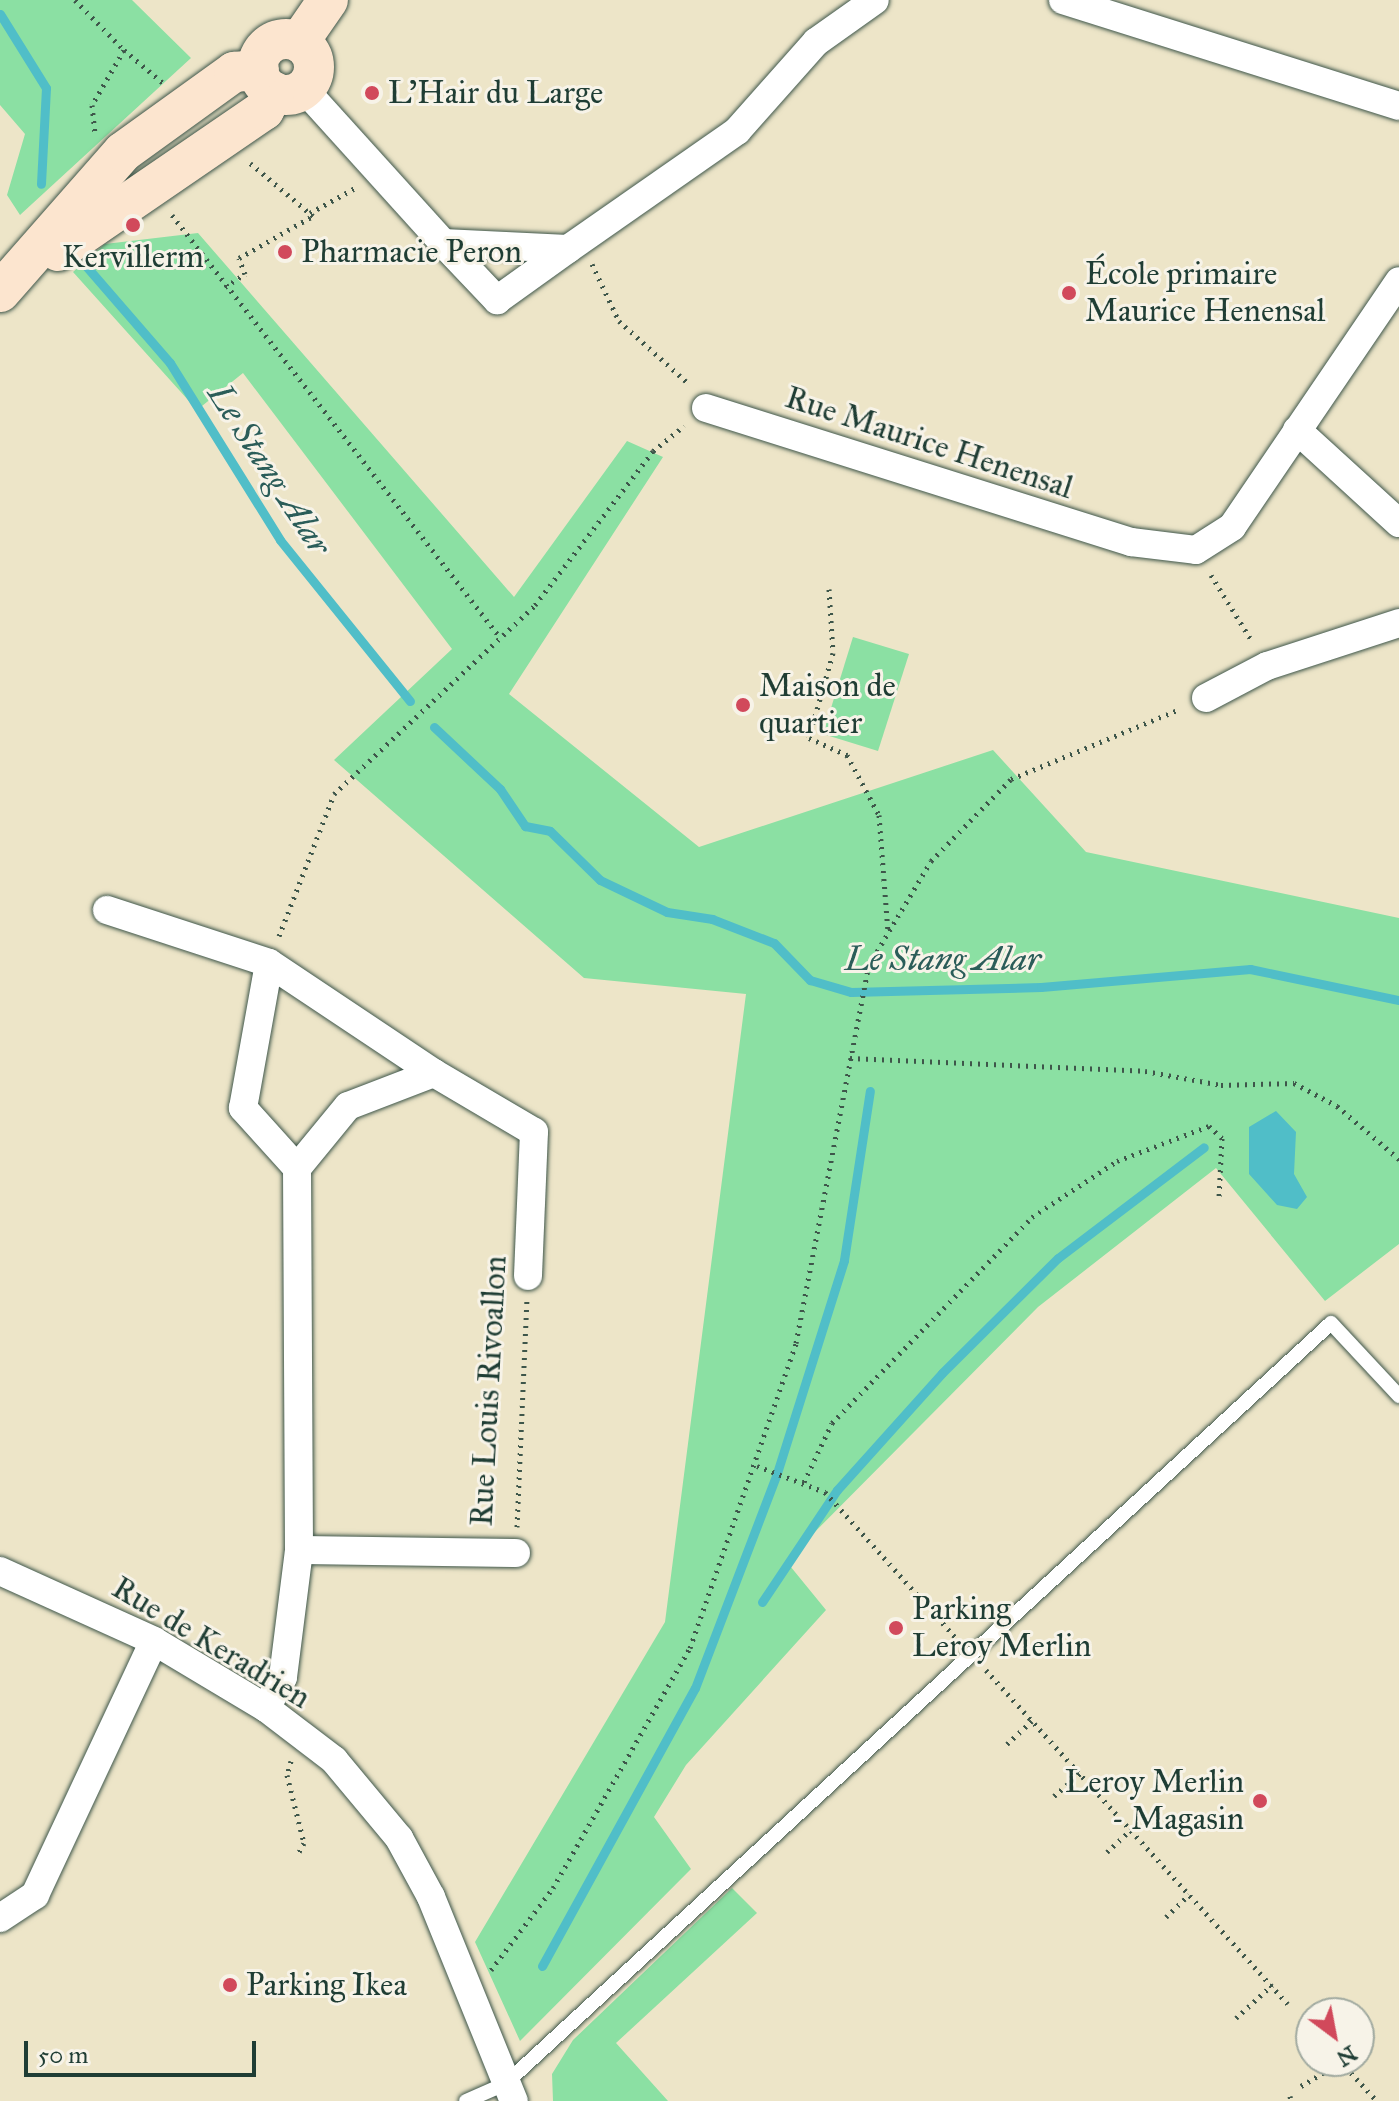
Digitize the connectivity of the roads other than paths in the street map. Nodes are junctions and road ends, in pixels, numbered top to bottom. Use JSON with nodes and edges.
{"nodes":[{"id":1,"x":328,"y":0,"type":"edge"},
{"id":2,"x":875,"y":0,"type":"edge"},
{"id":3,"x":1063,"y":0,"type":"edge"},
{"id":4,"x":279,"y":84,"type":"junction"},
{"id":5,"x":1399,"y":106,"type":"edge"},
{"id":6,"x":443,"y":243,"type":"junction"},
{"id":7,"x":572,"y":246,"type":"junction"},
{"id":8,"x":1399,"y":281,"type":"edge"},
{"id":9,"x":0,"y":293,"type":"edge"},
{"id":10,"x":706,"y":408,"type":"road end"},
{"id":11,"x":1297,"y":430,"type":"junction"},
{"id":12,"x":1399,"y":523,"type":"edge"},
{"id":13,"x":1399,"y":623,"type":"edge"},
{"id":14,"x":1206,"y":698,"type":"road end"},
{"id":15,"x":107,"y":910,"type":"dead end"},
{"id":16,"x":269,"y":963,"type":"junction"},
{"id":17,"x":434,"y":1073,"type":"junction"},
{"id":18,"x":297,"y":1168,"type":"junction"},
{"id":19,"x":528,"y":1276,"type":"road end"},
{"id":20,"x":1399,"y":1396,"type":"edge"},
{"id":21,"x":299,"y":1550,"type":"junction"},
{"id":22,"x":516,"y":1553,"type":"road end"},
{"id":23,"x":0,"y":1571,"type":"edge"},
{"id":24,"x":154,"y":1641,"type":"junction"},
{"id":25,"x":266,"y":1708,"type":"junction"},
{"id":26,"x":0,"y":1918,"type":"edge"},
{"id":27,"x":510,"y":2092,"type":"edge"},
{"id":28,"x":466,"y":2101,"type":"edge"}],
"edges":[{"from":1,"to":4,"type":"main road"},
{"from":2,"to":7,"type":"street"},
{"from":3,"to":5,"type":"street"},
{"from":4,"to":6,"type":"street"},
{"from":4,"to":9,"type":"main road"},
{"from":4,"to":9,"type":"main road"},
{"from":6,"to":7,"type":"street"},
{"from":6,"to":7,"type":"street"},
{"from":8,"to":11,"type":"street","name":"Rue Maurice Henensal"},
{"from":10,"to":11,"type":"street","name":"Rue Maurice Henensal"},
{"from":11,"to":12,"type":"street"},
{"from":13,"to":14,"type":"street"},
{"from":15,"to":16,"type":"street","name":"Rue Louis Rivoallon"},
{"from":16,"to":17,"type":"street","name":"Rue Louis Rivoallon"},
{"from":16,"to":18,"type":"street"},
{"from":17,"to":18,"type":"street"},
{"from":17,"to":19,"type":"street","name":"Rue Louis Rivoallon"},
{"from":18,"to":21,"type":"street"},
{"from":20,"to":27,"type":"lane"},
{"from":21,"to":22,"type":"street","name":"Rue Louis Rivoallon"},
{"from":21,"to":25,"type":"street"},
{"from":23,"to":24,"type":"street","name":"Rue de Keradrien"},
{"from":24,"to":25,"type":"street","name":"Rue de Keradrien"},
{"from":24,"to":26,"type":"street"},
{"from":25,"to":27,"type":"street","name":"Rue de Keradrien"},
{"from":27,"to":28,"type":"lane"}]}
